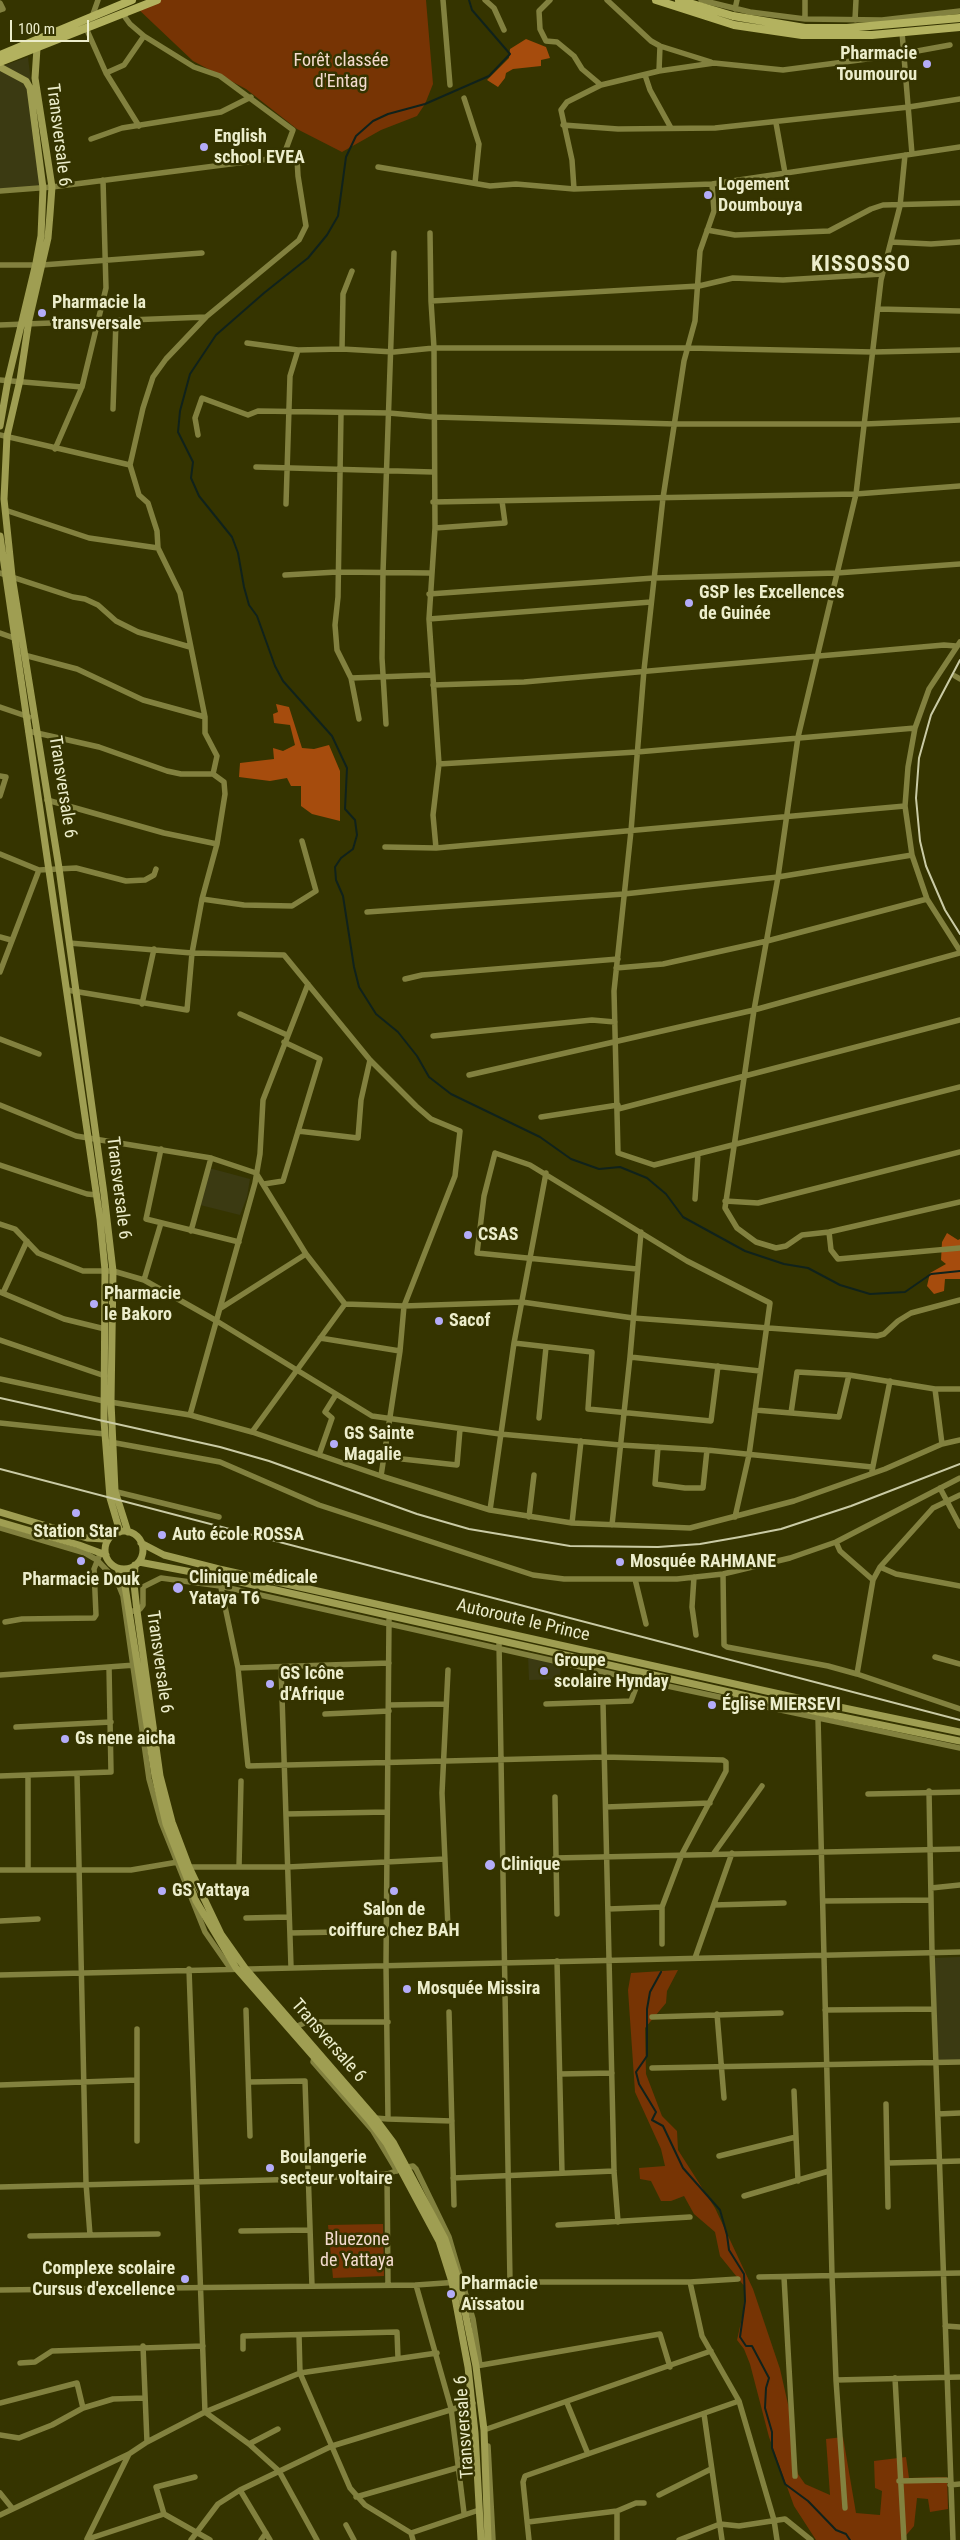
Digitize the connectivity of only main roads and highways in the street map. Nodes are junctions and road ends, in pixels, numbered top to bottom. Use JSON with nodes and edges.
{"nodes":[{"id":1,"x":132,"y":0,"type":"edge"},
{"id":2,"x":156,"y":0,"type":"edge"},
{"id":3,"x":656,"y":0,"type":"edge"},
{"id":4,"x":679,"y":0,"type":"edge"},
{"id":5,"x":119,"y":2,"type":"edge"},
{"id":6,"x":960,"y":18,"type":"edge"},
{"id":7,"x":960,"y":27,"type":"edge"},
{"id":8,"x":35,"y":44,"type":"junction"},
{"id":9,"x":0,"y":55,"type":"edge"},
{"id":10,"x":0,"y":62,"type":"edge"},
{"id":11,"x":0,"y":67,"type":"edge"},
{"id":12,"x":39,"y":265,"type":"junction"},
{"id":13,"x":25,"y":323,"type":"junction"},
{"id":14,"x":0,"y":426,"type":"edge"},
{"id":15,"x":4,"y":436,"type":"edge"},
{"id":16,"x":0,"y":536,"type":"edge"},
{"id":17,"x":6,"y":575,"type":"edge"},
{"id":18,"x":94,"y":1140,"type":"junction"},
{"id":19,"x":109,"y":1270,"type":"junction"},
{"id":20,"x":107,"y":1401,"type":"junction"},
{"id":21,"x":108,"y":1439,"type":"junction"},
{"id":22,"x":112,"y":1491,"type":"junction"},
{"id":23,"x":0,"y":1512,"type":"edge"},
{"id":24,"x":0,"y":1522,"type":"edge"},
{"id":25,"x":120,"y":1532,"type":"junction"},
{"id":26,"x":128,"y":1532,"type":"junction"},
{"id":27,"x":111,"y":1537,"type":"junction"},
{"id":28,"x":141,"y":1543,"type":"junction"},
{"id":29,"x":101,"y":1556,"type":"junction"},
{"id":30,"x":137,"y":1563,"type":"junction"},
{"id":31,"x":118,"y":1569,"type":"junction"},
{"id":32,"x":133,"y":1611,"type":"junction"},
{"id":33,"x":960,"y":1732,"type":"edge"},
{"id":34,"x":960,"y":1741,"type":"edge"},
{"id":35,"x":402,"y":2169,"type":"junction"},
{"id":36,"x":458,"y":2282,"type":"junction"},
{"id":37,"x":481,"y":2540,"type":"edge"},
{"id":38,"x":488,"y":2540,"type":"edge"}],
"edges":[{"from":1,"to":5,"type":"highway"},
{"from":2,"to":8,"type":"highway"},
{"from":3,"to":7,"type":"highway"},
{"from":4,"to":6,"type":"highway"},
{"from":5,"to":8,"type":"highway"},
{"from":8,"to":9,"type":"highway"},
{"from":8,"to":10,"type":"highway"},
{"from":8,"to":12,"type":"main road","name":"Transversale 6"},
{"from":11,"to":12,"type":"main road","name":"Transversale 6"},
{"from":12,"to":13,"type":"main road","name":"Transversale 6"},
{"from":13,"to":14,"type":"main road","name":"Transversale 6"},
{"from":13,"to":15,"type":"main road","name":"Transversale 6"},
{"from":15,"to":17,"type":"main road","name":"Transversale 6"},
{"from":16,"to":17,"type":"main road","name":"Transversale 6"},
{"from":17,"to":18,"type":"main road","name":"Transversale 6"},
{"from":17,"to":18,"type":"main road","name":"Transversale 6"},
{"from":18,"to":19,"type":"main road","name":"Transversale 6"},
{"from":18,"to":19,"type":"main road","name":"Transversale 6"},
{"from":19,"to":20,"type":"main road","name":"Transversale 6"},
{"from":19,"to":20,"type":"main road","name":"Transversale 6"},
{"from":20,"to":21,"type":"main road","name":"Transversale 6"},
{"from":20,"to":21,"type":"main road","name":"Transversale 6"},
{"from":21,"to":22,"type":"main road","name":"Transversale 6"},
{"from":22,"to":25,"type":"main road","name":"Transversale 6"},
{"from":22,"to":26,"type":"main road","name":"Transversale 6"},
{"from":23,"to":27,"type":"main road"},
{"from":24,"to":29,"type":"main road"},
{"from":25,"to":26,"type":"main road"},
{"from":25,"to":27,"type":"main road"},
{"from":26,"to":28,"type":"main road"},
{"from":27,"to":29,"type":"main road"},
{"from":28,"to":30,"type":"main road"},
{"from":28,"to":33,"type":"main road","name":"Autoroute le Prince"},
{"from":29,"to":31,"type":"main road"},
{"from":30,"to":31,"type":"main road"},
{"from":30,"to":32,"type":"main road","name":"Transversale 6"},
{"from":30,"to":34,"type":"main road","name":"Autoroute le Prince"},
{"from":31,"to":32,"type":"main road","name":"Transversale 6"},
{"from":32,"to":35,"type":"main road","name":"Transversale 6"},
{"from":32,"to":35,"type":"main road","name":"Transversale 6"},
{"from":35,"to":36,"type":"main road","name":"Transversale 6"},
{"from":35,"to":36,"type":"main road","name":"Transversale 6"},
{"from":36,"to":37,"type":"main road","name":"Transversale 6"},
{"from":36,"to":38,"type":"main road","name":"Transversale 6"}]}
